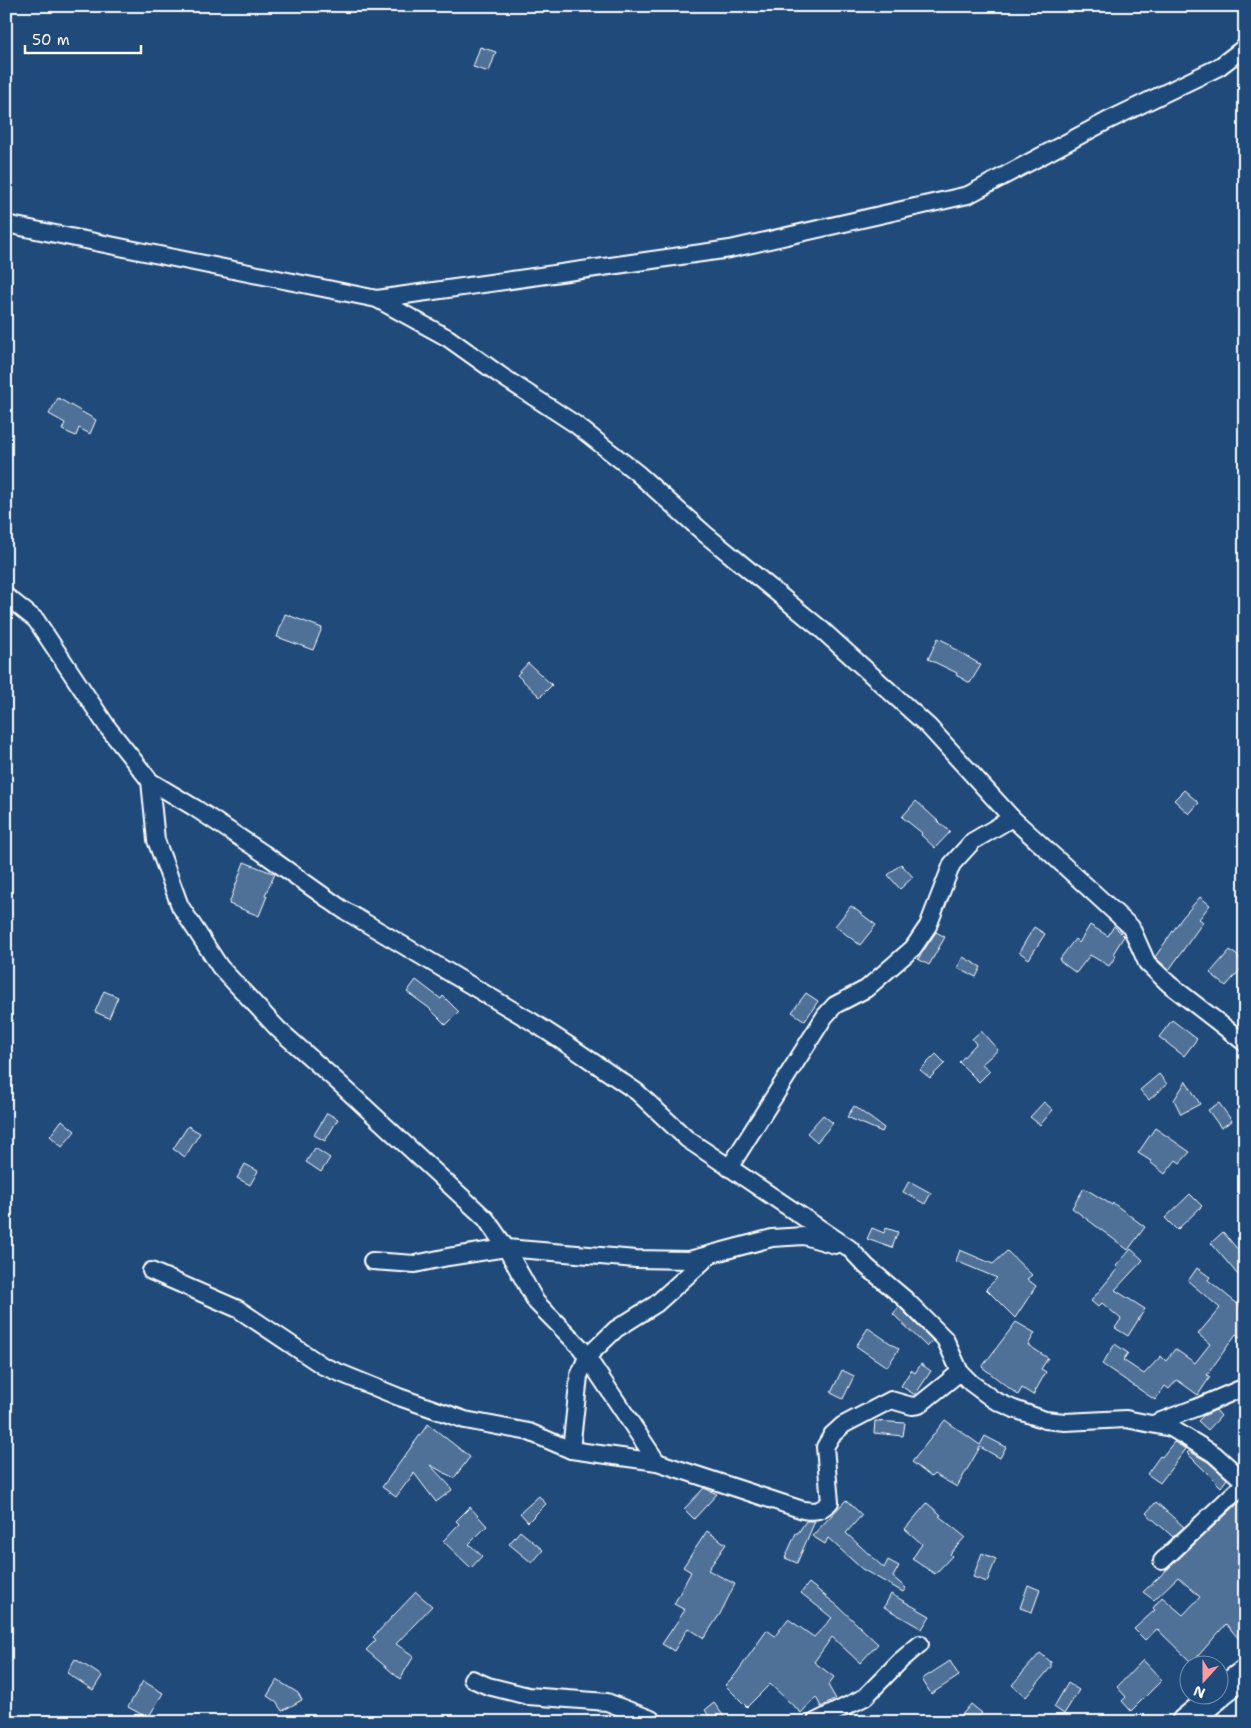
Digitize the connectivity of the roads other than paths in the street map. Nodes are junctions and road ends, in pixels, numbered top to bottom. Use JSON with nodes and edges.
{"nodes":[{"id":1,"x":1245,"y":47,"type":"edge"},
{"id":2,"x":6,"y":224,"type":"edge"},
{"id":3,"x":377,"y":298,"type":"junction"},
{"id":4,"x":6,"y":596,"type":"edge"},
{"id":5,"x":150,"y":781,"type":"junction"},
{"id":6,"x":1012,"y":818,"type":"junction"},
{"id":7,"x":1245,"y":1042,"type":"edge"},
{"id":8,"x":729,"y":1168,"type":"junction"},
{"id":9,"x":506,"y":1248,"type":"junction"},
{"id":10,"x":849,"y":1248,"type":"junction"},
{"id":11,"x":710,"y":1254,"type":"junction"},
{"id":12,"x":372,"y":1261,"type":"dead end"},
{"id":13,"x":151,"y":1271,"type":"dead end"},
{"id":14,"x":587,"y":1357,"type":"junction"},
{"id":15,"x":960,"y":1372,"type":"junction"},
{"id":16,"x":1245,"y":1387,"type":"edge"},
{"id":17,"x":1152,"y":1424,"type":"junction"},
{"id":18,"x":571,"y":1450,"type":"junction"},
{"id":19,"x":657,"y":1462,"type":"junction"},
{"id":20,"x":1245,"y":1483,"type":"edge"},
{"id":21,"x":1162,"y":1561,"type":"dead end"},
{"id":22,"x":920,"y":1644,"type":"dead end"},
{"id":23,"x":1245,"y":1673,"type":"edge"},
{"id":24,"x":472,"y":1678,"type":"dead end"},
{"id":25,"x":1228,"y":1687,"type":"edge"},
{"id":26,"x":1205,"y":1706,"type":"edge"},
{"id":27,"x":654,"y":1722,"type":"edge"},
{"id":28,"x":815,"y":1722,"type":"edge"},
{"id":29,"x":1185,"y":1722,"type":"edge"}],
"edges":[{"from":1,"to":3,"type":"street"},
{"from":2,"to":3,"type":"street"},
{"from":3,"to":6,"type":"street"},
{"from":4,"to":5,"type":"street"},
{"from":5,"to":8,"type":"street"},
{"from":5,"to":9,"type":"street"},
{"from":6,"to":7,"type":"street"},
{"from":6,"to":8,"type":"street"},
{"from":8,"to":10,"type":"street"},
{"from":9,"to":11,"type":"street"},
{"from":9,"to":12,"type":"street"},
{"from":9,"to":14,"type":"street"},
{"from":10,"to":11,"type":"street"},
{"from":10,"to":15,"type":"street"},
{"from":11,"to":14,"type":"street"},
{"from":13,"to":18,"type":"street"},
{"from":14,"to":18,"type":"street"},
{"from":14,"to":19,"type":"street"},
{"from":15,"to":17,"type":"street"},
{"from":15,"to":19,"type":"street"},
{"from":16,"to":17,"type":"street"},
{"from":17,"to":20,"type":"street"},
{"from":18,"to":19,"type":"street"},
{"from":20,"to":21,"type":"street"},
{"from":22,"to":28,"type":"street"},
{"from":23,"to":25,"type":"main road"},
{"from":24,"to":27,"type":"street"},
{"from":26,"to":29,"type":"main road"}]}
